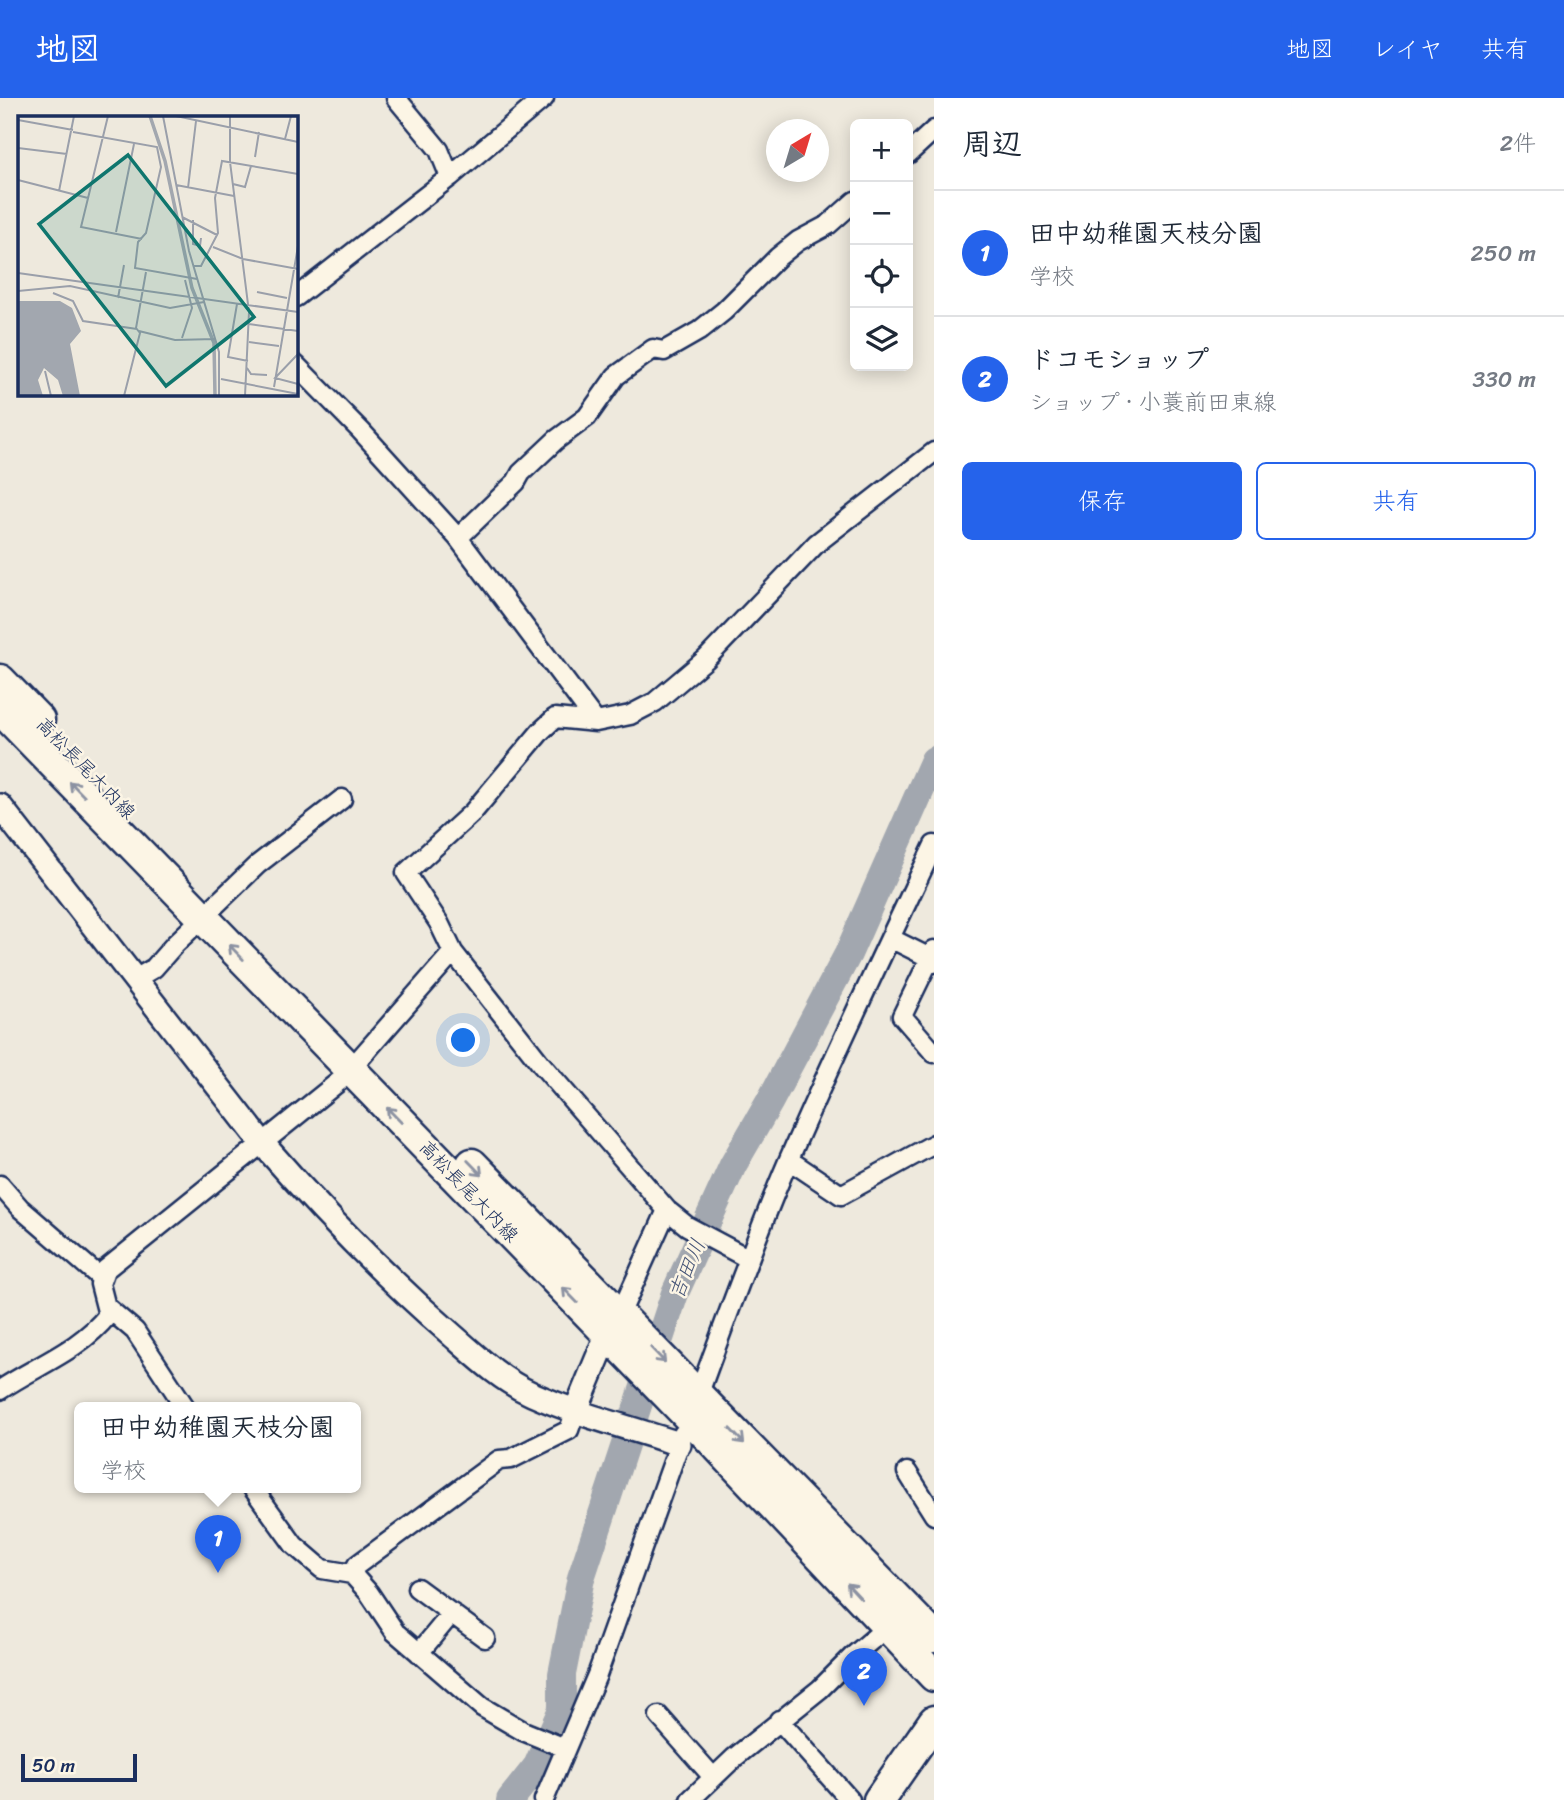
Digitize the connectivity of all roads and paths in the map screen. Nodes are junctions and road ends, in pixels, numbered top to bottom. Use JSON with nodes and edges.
{"nodes":[{"id":1,"x":396,"y":98,"type":"edge"},
{"id":2,"x":544,"y":98,"type":"edge"},
{"id":3,"x":934,"y":130,"type":"edge"},
{"id":4,"x":913,"y":149,"type":"edge"},
{"id":5,"x":450,"y":177,"type":"junction"},
{"id":6,"x":850,"y":205,"type":"edge"},
{"id":7,"x":298,"y":295,"type":"edge"},
{"id":8,"x":298,"y":367,"type":"edge"},
{"id":9,"x":934,"y":452,"type":"edge"},
{"id":10,"x":458,"y":538,"type":"junction"},
{"id":11,"x":0,"y":681,"type":"edge"},
{"id":12,"x":0,"y":709,"type":"edge"},
{"id":13,"x":596,"y":722,"type":"junction"},
{"id":14,"x":342,"y":799,"type":"dead end"},
{"id":15,"x":0,"y":806,"type":"edge"},
{"id":16,"x":934,"y":845,"type":"edge"},
{"id":17,"x":210,"y":911,"type":"junction"},
{"id":18,"x":890,"y":938,"type":"junction"},
{"id":19,"x":453,"y":952,"type":"junction"},
{"id":20,"x":933,"y":957,"type":"edge"},
{"id":21,"x":135,"y":979,"type":"junction"},
{"id":22,"x":934,"y":1053,"type":"edge"},
{"id":23,"x":358,"y":1063,"type":"junction"},
{"id":24,"x":262,"y":1144,"type":"junction"},
{"id":25,"x":934,"y":1144,"type":"edge"},
{"id":26,"x":789,"y":1160,"type":"junction"},
{"id":27,"x":0,"y":1185,"type":"edge"},
{"id":28,"x":667,"y":1210,"type":"junction"},
{"id":29,"x":748,"y":1259,"type":"junction"},
{"id":30,"x":101,"y":1278,"type":"junction"},
{"id":31,"x":108,"y":1308,"type":"junction"},
{"id":32,"x":618,"y":1329,"type":"junction"},
{"id":33,"x":0,"y":1390,"type":"edge"},
{"id":34,"x":182,"y":1402,"type":"edge"},
{"id":35,"x":585,"y":1413,"type":"junction"},
{"id":36,"x":684,"y":1416,"type":"junction"},
{"id":37,"x":906,"y":1472,"type":"dead end"},
{"id":38,"x":256,"y":1493,"type":"edge"},
{"id":39,"x":931,"y":1502,"type":"edge"},
{"id":40,"x":352,"y":1574,"type":"junction"},
{"id":41,"x":417,"y":1588,"type":"dead end"},
{"id":42,"x":452,"y":1613,"type":"junction"},
{"id":43,"x":887,"y":1627,"type":"junction"},
{"id":44,"x":934,"y":1637,"type":"edge"},
{"id":45,"x":485,"y":1638,"type":"dead end"},
{"id":46,"x":419,"y":1653,"type":"junction"},
{"id":47,"x":934,"y":1676,"type":"edge"},
{"id":48,"x":659,"y":1716,"type":"dead end"},
{"id":49,"x":779,"y":1720,"type":"junction"},
{"id":50,"x":934,"y":1721,"type":"edge"},
{"id":51,"x":560,"y":1746,"type":"junction"},
{"id":52,"x":713,"y":1777,"type":"junction"},
{"id":53,"x":544,"y":1800,"type":"edge"},
{"id":54,"x":691,"y":1800,"type":"edge"},
{"id":55,"x":850,"y":1800,"type":"edge"},
{"id":56,"x":879,"y":1800,"type":"edge"}],
"edges":[{"from":1,"to":5,"type":"street"},
{"from":2,"to":5,"type":"street"},
{"from":3,"to":4,"type":"street"},
{"from":5,"to":7,"type":"street"},
{"from":6,"to":10,"type":"street"},
{"from":8,"to":10,"type":"street"},
{"from":9,"to":13,"type":"street"},
{"from":10,"to":13,"type":"street"},
{"from":11,"to":17,"type":"main road","name":"高松長尾大内線"},
{"from":17,"to":12,"type":"main road","name":"高松長尾大内線","one_way":true},
{"from":13,"to":19,"type":"street"},
{"from":14,"to":17,"type":"street"},
{"from":15,"to":21,"type":"street"},
{"from":16,"to":18,"type":"street"},
{"from":17,"to":21,"type":"street"},
{"from":17,"to":23,"type":"main road","name":"高松長尾大内線"},
{"from":18,"to":20,"type":"street"},
{"from":18,"to":26,"type":"street"},
{"from":19,"to":23,"type":"street"},
{"from":19,"to":28,"type":"street"},
{"from":20,"to":22,"type":"street"},
{"from":21,"to":24,"type":"street"},
{"from":23,"to":24,"type":"street"},
{"from":23,"to":32,"type":"main road","name":"高松長尾大内線"},
{"from":24,"to":30,"type":"street"},
{"from":24,"to":35,"type":"street"},
{"from":25,"to":26,"type":"street"},
{"from":26,"to":29,"type":"street"},
{"from":27,"to":30,"type":"street"},
{"from":28,"to":29,"type":"street"},
{"from":28,"to":32,"type":"street"},
{"from":29,"to":36,"type":"street"},
{"from":30,"to":31,"type":"street"},
{"from":31,"to":33,"type":"street"},
{"from":31,"to":34,"type":"street"},
{"from":32,"to":35,"type":"street"},
{"from":32,"to":36,"type":"main road","name":"高松長尾大内線"},
{"from":35,"to":36,"type":"street"},
{"from":35,"to":40,"type":"street"},
{"from":43,"to":36,"type":"main road","name":"高松長尾大内線","one_way":true},
{"from":36,"to":44,"type":"main road","name":"高松長尾大内線","one_way":true},
{"from":36,"to":51,"type":"street"},
{"from":37,"to":39,"type":"street"},
{"from":38,"to":40,"type":"street"},
{"from":40,"to":46,"type":"street"},
{"from":41,"to":42,"type":"street"},
{"from":42,"to":45,"type":"street"},
{"from":42,"to":46,"type":"street"},
{"from":43,"to":47,"type":"main road","name":"高松長尾大内線"},
{"from":43,"to":49,"type":"street"},
{"from":46,"to":51,"type":"street"},
{"from":48,"to":52,"type":"street"},
{"from":49,"to":52,"type":"street"},
{"from":49,"to":55,"type":"street"},
{"from":50,"to":56,"type":"main road"},
{"from":51,"to":53,"type":"street"},
{"from":52,"to":54,"type":"street"}]}
